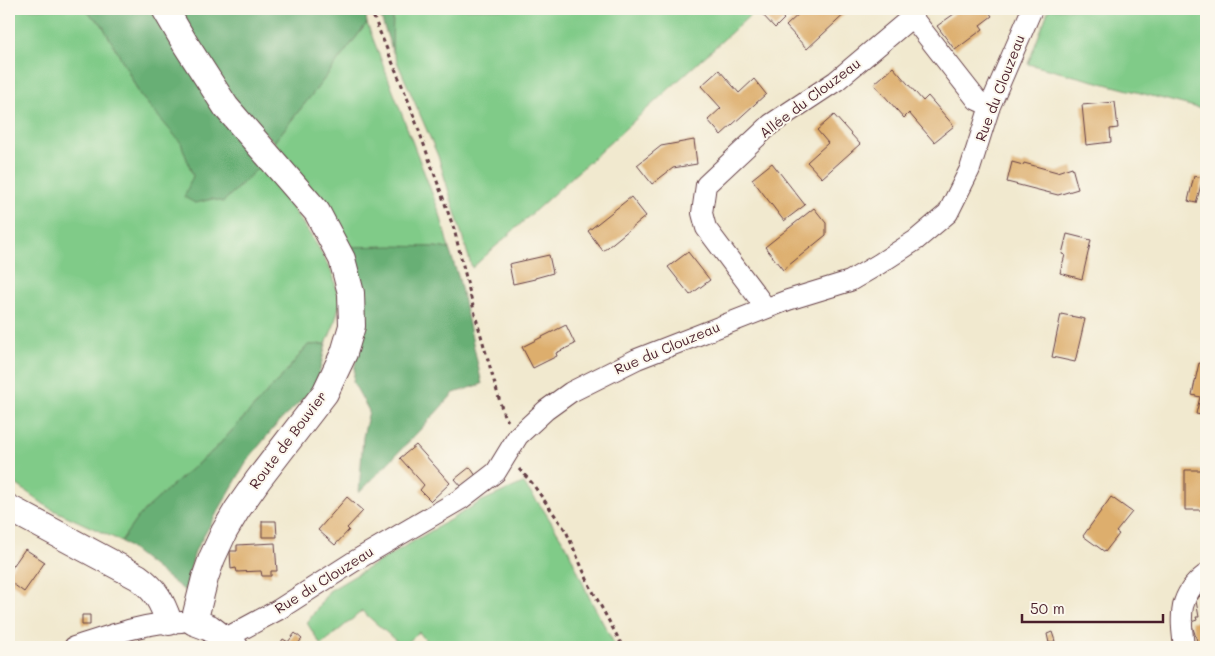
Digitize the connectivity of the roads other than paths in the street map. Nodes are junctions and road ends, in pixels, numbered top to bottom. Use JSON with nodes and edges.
{"nodes":[{"id":1,"x":165,"y":9,"type":"edge"},
{"id":2,"x":1032,"y":9,"type":"edge"},
{"id":3,"x":910,"y":13,"type":"edge"},
{"id":4,"x":990,"y":106,"type":"junction"},
{"id":5,"x":766,"y":308,"type":"junction"},
{"id":6,"x":9,"y":508,"type":"edge"},
{"id":7,"x":1206,"y":574,"type":"edge"},
{"id":8,"x":181,"y":622,"type":"junction"},
{"id":9,"x":230,"y":643,"type":"edge"},
{"id":10,"x":74,"y":647,"type":"edge"},
{"id":11,"x":1184,"y":647,"type":"edge"}],
"edges":[{"from":1,"to":8,"type":"street","name":"Route de Bouvier"},
{"from":2,"to":4,"type":"street","name":"Rue du Clouzeau"},
{"from":3,"to":4,"type":"street","name":"Allée du Clouzeau"},
{"from":3,"to":5,"type":"street","name":"Allée du Clouzeau"},
{"from":4,"to":5,"type":"street","name":"Rue du Clouzeau"},
{"from":5,"to":9,"type":"street","name":"Rue du Clouzeau"},
{"from":6,"to":8,"type":"street"},
{"from":7,"to":11,"type":"street"},
{"from":8,"to":9,"type":"street"},
{"from":8,"to":10,"type":"street"}]}
